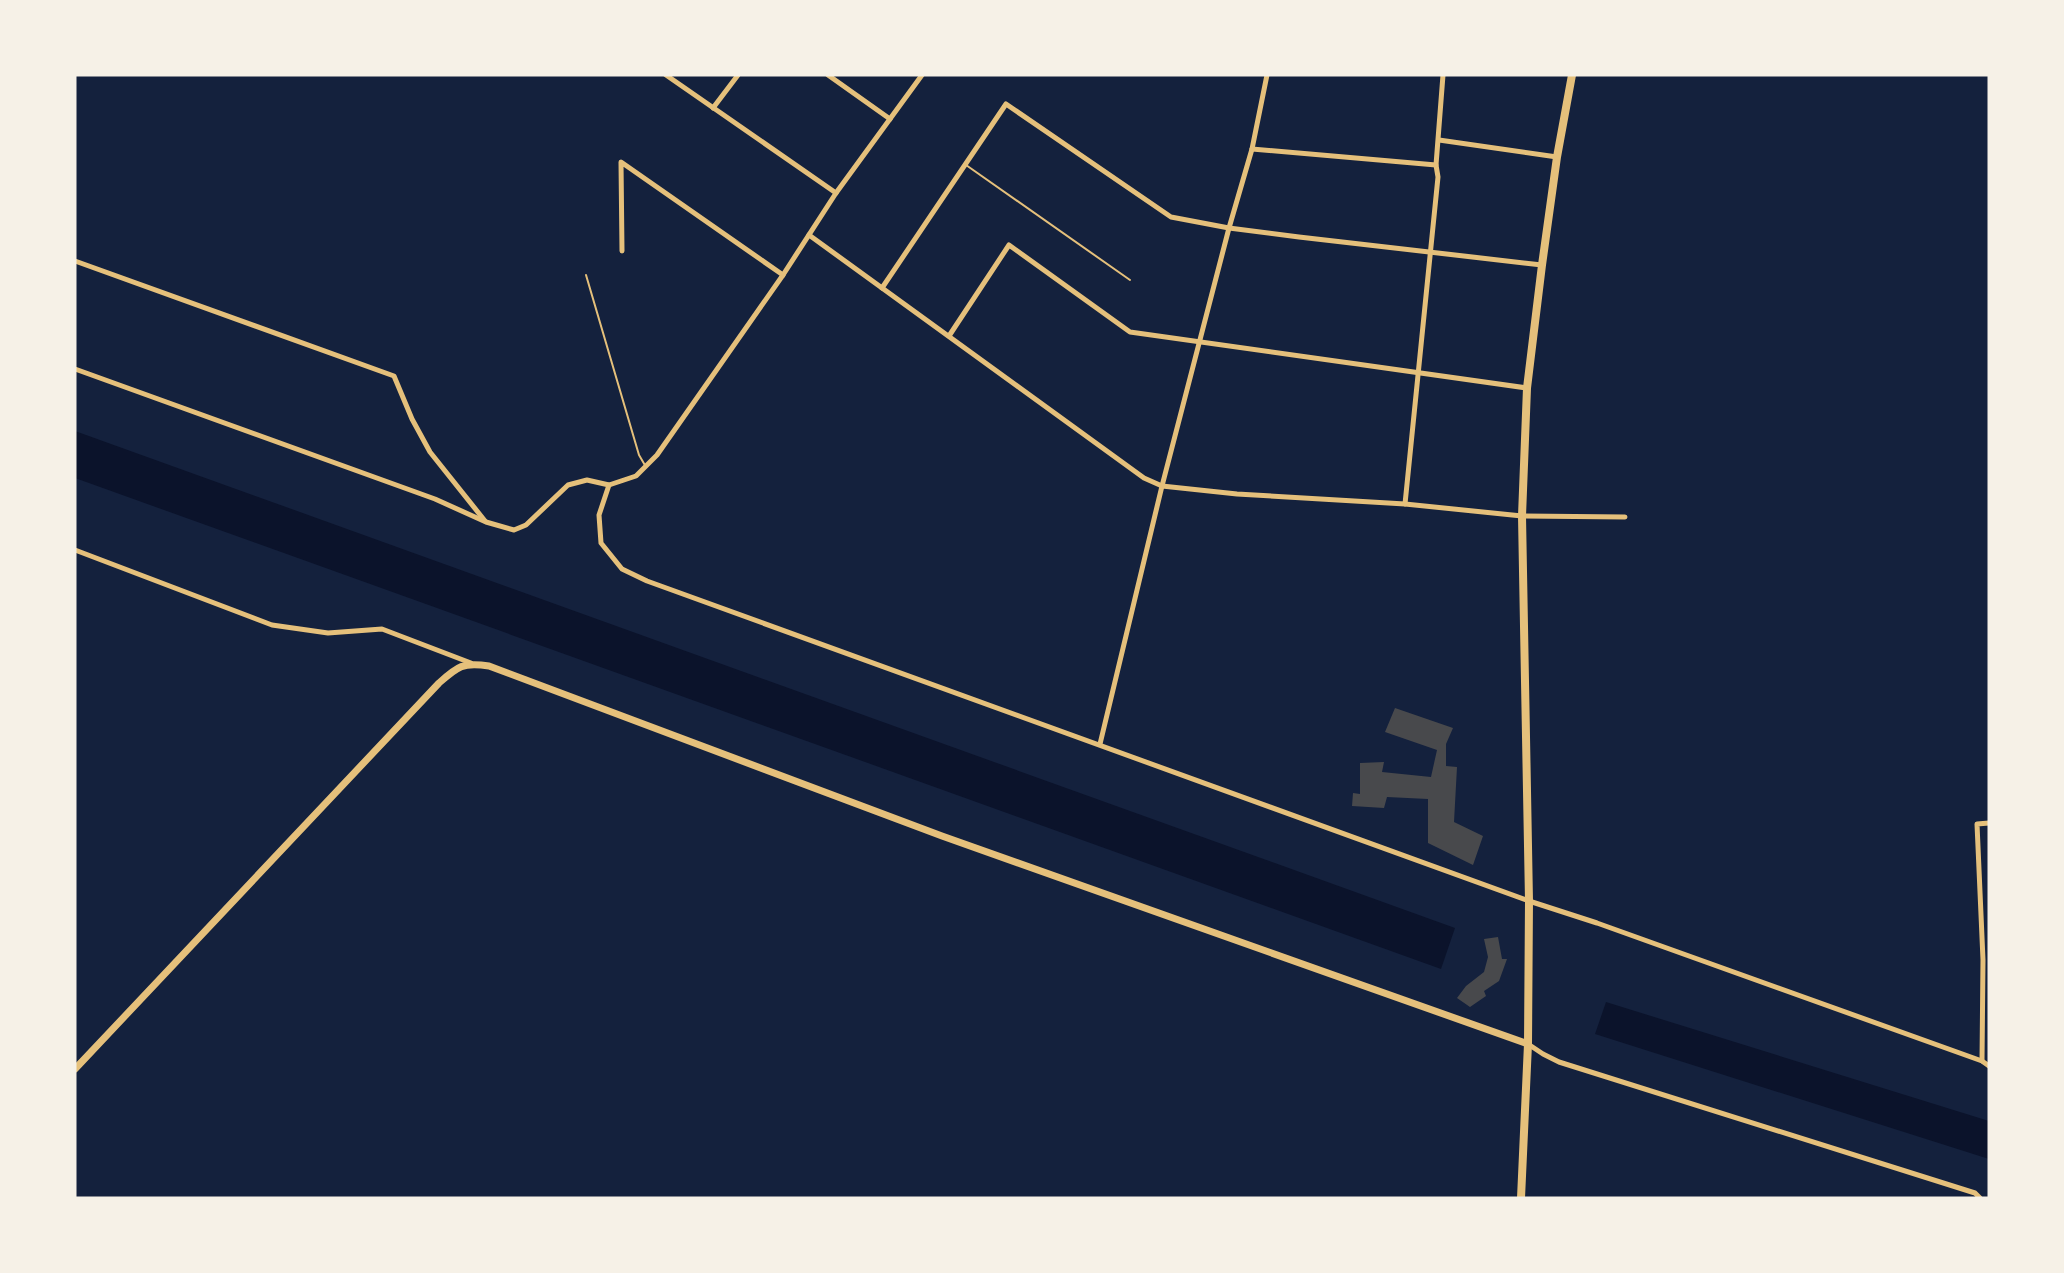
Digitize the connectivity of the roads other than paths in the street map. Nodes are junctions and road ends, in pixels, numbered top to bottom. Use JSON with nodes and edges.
{"nodes":[{"id":1,"x":666,"y":75,"type":"edge"},
{"id":2,"x":738,"y":75,"type":"edge"},
{"id":3,"x":828,"y":75,"type":"edge"},
{"id":4,"x":922,"y":75,"type":"edge"},
{"id":5,"x":1267,"y":75,"type":"edge"},
{"id":6,"x":1443,"y":75,"type":"edge"},
{"id":7,"x":1572,"y":75,"type":"edge"},
{"id":8,"x":714,"y":108,"type":"junction"},
{"id":9,"x":890,"y":119,"type":"junction"},
{"id":10,"x":1439,"y":140,"type":"junction"},
{"id":11,"x":1252,"y":149,"type":"junction"},
{"id":12,"x":1557,"y":157,"type":"junction"},
{"id":13,"x":966,"y":165,"type":"junction"},
{"id":14,"x":1436,"y":165,"type":"junction"},
{"id":15,"x":836,"y":193,"type":"junction"},
{"id":16,"x":1229,"y":228,"type":"junction"},
{"id":17,"x":809,"y":235,"type":"junction"},
{"id":18,"x":622,"y":251,"type":"dead end"},
{"id":19,"x":1431,"y":252,"type":"junction"},
{"id":20,"x":75,"y":261,"type":"edge"},
{"id":21,"x":1542,"y":265,"type":"junction"},
{"id":22,"x":586,"y":275,"type":"dead end"},
{"id":23,"x":783,"y":275,"type":"junction"},
{"id":24,"x":1130,"y":280,"type":"dead end"},
{"id":25,"x":882,"y":288,"type":"junction"},
{"id":26,"x":949,"y":336,"type":"junction"},
{"id":27,"x":1199,"y":343,"type":"junction"},
{"id":28,"x":75,"y":369,"type":"edge"},
{"id":29,"x":1417,"y":372,"type":"junction"},
{"id":30,"x":1527,"y":388,"type":"junction"},
{"id":31,"x":646,"y":467,"type":"junction"},
{"id":32,"x":609,"y":485,"type":"junction"},
{"id":33,"x":1162,"y":486,"type":"junction"},
{"id":34,"x":1405,"y":504,"type":"junction"},
{"id":35,"x":1522,"y":516,"type":"junction"},
{"id":36,"x":1625,"y":517,"type":"dead end"},
{"id":37,"x":486,"y":522,"type":"junction"},
{"id":38,"x":75,"y":550,"type":"edge"},
{"id":39,"x":471,"y":663,"type":"junction"},
{"id":40,"x":1100,"y":744,"type":"junction"},
{"id":41,"x":1989,"y":823,"type":"edge"},
{"id":42,"x":1528,"y":901,"type":"junction"},
{"id":43,"x":1986,"y":960,"type":"edge"},
{"id":44,"x":1528,"y":1044,"type":"junction"},
{"id":45,"x":1982,"y":1061,"type":"junction"},
{"id":46,"x":1989,"y":1066,"type":"edge"},
{"id":47,"x":75,"y":1069,"type":"edge"},
{"id":48,"x":1521,"y":1198,"type":"edge"},
{"id":49,"x":1980,"y":1198,"type":"edge"}],
"edges":[{"from":1,"to":8,"type":"street"},
{"from":2,"to":8,"type":"street"},
{"from":3,"to":9,"type":"street"},
{"from":4,"to":9,"type":"street"},
{"from":5,"to":11,"type":"street"},
{"from":6,"to":10,"type":"street"},
{"from":7,"to":12,"type":"main road"},
{"from":8,"to":15,"type":"street"},
{"from":9,"to":15,"type":"street"},
{"from":10,"to":12,"type":"street"},
{"from":10,"to":14,"type":"street"},
{"from":11,"to":14,"type":"street"},
{"from":11,"to":16,"type":"street"},
{"from":12,"to":21,"type":"main road"},
{"from":13,"to":16,"type":"street"},
{"from":13,"to":24,"type":"lane"},
{"from":13,"to":25,"type":"street"},
{"from":14,"to":19,"type":"street"},
{"from":15,"to":17,"type":"street"},
{"from":16,"to":19,"type":"street"},
{"from":16,"to":27,"type":"street"},
{"from":17,"to":23,"type":"street"},
{"from":17,"to":25,"type":"street"},
{"from":18,"to":23,"type":"street"},
{"from":19,"to":21,"type":"street"},
{"from":19,"to":29,"type":"street"},
{"from":20,"to":37,"type":"street"},
{"from":21,"to":30,"type":"main road"},
{"from":22,"to":31,"type":"lane"},
{"from":23,"to":31,"type":"street"},
{"from":25,"to":26,"type":"street"},
{"from":26,"to":27,"type":"street"},
{"from":26,"to":33,"type":"street"},
{"from":27,"to":29,"type":"street"},
{"from":27,"to":33,"type":"street"},
{"from":28,"to":37,"type":"street"},
{"from":29,"to":30,"type":"street"},
{"from":29,"to":34,"type":"street"},
{"from":30,"to":35,"type":"main road"},
{"from":31,"to":32,"type":"street"},
{"from":32,"to":37,"type":"street"},
{"from":32,"to":40,"type":"street"},
{"from":33,"to":34,"type":"street"},
{"from":33,"to":40,"type":"street"},
{"from":34,"to":35,"type":"street"},
{"from":35,"to":36,"type":"street"},
{"from":35,"to":42,"type":"main road"},
{"from":38,"to":39,"type":"street"},
{"from":39,"to":44,"type":"street"},
{"from":39,"to":47,"type":"street"},
{"from":40,"to":42,"type":"street"},
{"from":41,"to":43,"type":"street"},
{"from":42,"to":44,"type":"main road"},
{"from":42,"to":45,"type":"street"},
{"from":43,"to":45,"type":"street"},
{"from":44,"to":48,"type":"main road"},
{"from":44,"to":49,"type":"street"},
{"from":45,"to":46,"type":"street"}]}
